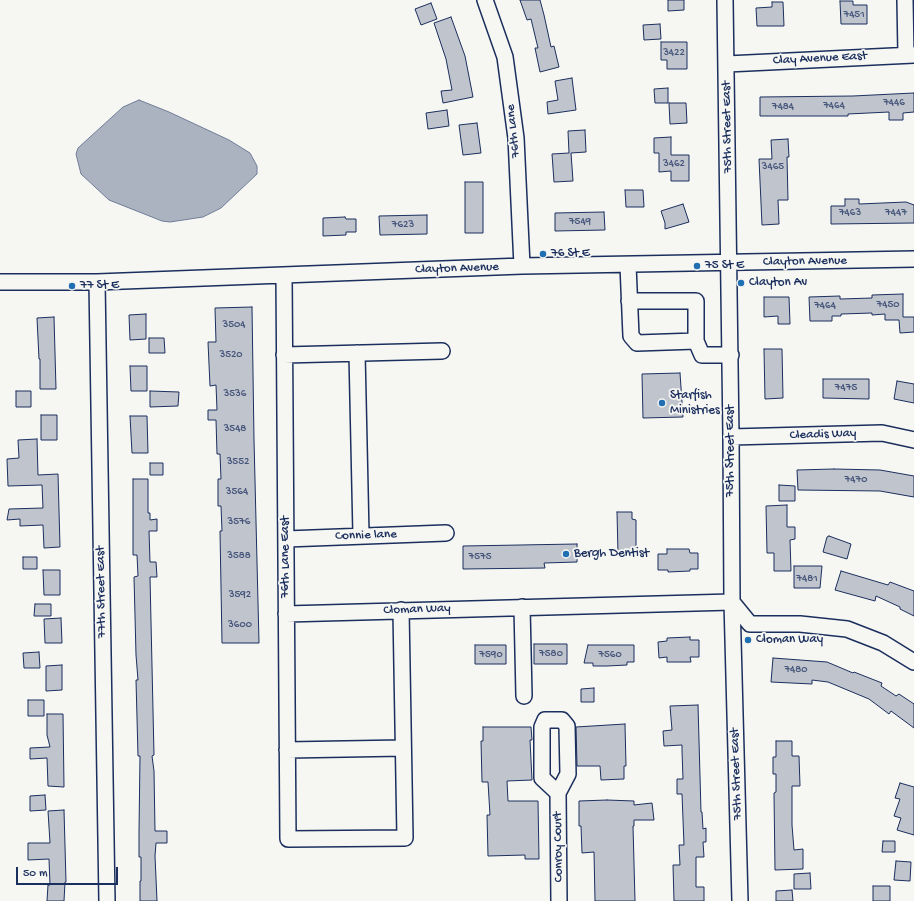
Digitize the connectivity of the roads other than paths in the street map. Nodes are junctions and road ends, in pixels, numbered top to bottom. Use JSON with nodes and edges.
{"nodes":[{"id":1,"x":485,"y":0,"type":"edge"},
{"id":2,"x":725,"y":0,"type":"edge"},
{"id":3,"x":905,"y":0,"type":"edge"},
{"id":4,"x":910,"y":55,"type":"edge"},
{"id":5,"x":727,"y":64,"type":"junction"},
{"id":6,"x":914,"y":259,"type":"edge"},
{"id":7,"x":729,"y":263,"type":"junction"},
{"id":8,"x":628,"y":265,"type":"junction"},
{"id":9,"x":522,"y":266,"type":"junction"},
{"id":10,"x":284,"y":275,"type":"junction"},
{"id":11,"x":0,"y":282,"type":"edge"},
{"id":12,"x":97,"y":282,"type":"junction"},
{"id":13,"x":629,"y":301,"type":"junction"},
{"id":14,"x":696,"y":341,"type":"junction"},
{"id":15,"x":442,"y":351,"type":"dead end"},
{"id":16,"x":357,"y":353,"type":"junction"},
{"id":17,"x":284,"y":355,"type":"junction"},
{"id":18,"x":730,"y":355,"type":"junction"},
{"id":19,"x":732,"y":437,"type":"junction"},
{"id":20,"x":914,"y":440,"type":"edge"},
{"id":21,"x":446,"y":533,"type":"dead end"},
{"id":22,"x":361,"y":535,"type":"junction"},
{"id":23,"x":286,"y":539,"type":"junction"},
{"id":24,"x":732,"y":602,"type":"junction"},
{"id":25,"x":522,"y":607,"type":"junction"},
{"id":26,"x":401,"y":610,"type":"junction"},
{"id":27,"x":286,"y":614,"type":"junction"},
{"id":28,"x":914,"y":662,"type":"edge"},
{"id":29,"x":524,"y":696,"type":"dead end"},
{"id":30,"x":404,"y":748,"type":"junction"},
{"id":31,"x":287,"y":750,"type":"junction"},
{"id":32,"x":558,"y":793,"type":"dead end"},
{"id":33,"x":108,"y":901,"type":"edge"},
{"id":34,"x":559,"y":901,"type":"edge"},
{"id":35,"x":740,"y":901,"type":"edge"}],
"edges":[{"from":1,"to":9,"type":"street","name":"76th Lane"},
{"from":2,"to":5,"type":"street","name":"75th Street East"},
{"from":3,"to":4,"type":"street"},
{"from":4,"to":5,"type":"street","name":"Clay Avenue East"},
{"from":5,"to":7,"type":"street","name":"75th Street East"},
{"from":6,"to":7,"type":"street","name":"Clayton Avenue"},
{"from":7,"to":8,"type":"street","name":"Clayton Avenue"},
{"from":7,"to":18,"type":"street","name":"75th Street East"},
{"from":8,"to":9,"type":"street","name":"Clayton Avenue"},
{"from":8,"to":13,"type":"street"},
{"from":9,"to":10,"type":"street","name":"Clayton Avenue"},
{"from":10,"to":12,"type":"street","name":"Clayton Avenue"},
{"from":10,"to":17,"type":"street","name":"76th Lane East"},
{"from":11,"to":12,"type":"street","name":"Clayton Avenue"},
{"from":12,"to":33,"type":"street","name":"77th Street East"},
{"from":13,"to":14,"type":"street"},
{"from":13,"to":14,"type":"street"},
{"from":14,"to":18,"type":"street"},
{"from":15,"to":16,"type":"street"},
{"from":16,"to":17,"type":"street"},
{"from":16,"to":22,"type":"street"},
{"from":17,"to":23,"type":"street","name":"76th Lane East"},
{"from":18,"to":19,"type":"street","name":"75th Street East"},
{"from":19,"to":20,"type":"street","name":"Cleadis Way"},
{"from":19,"to":24,"type":"street","name":"75th Street East"},
{"from":21,"to":22,"type":"street","name":"Connie lane"},
{"from":22,"to":23,"type":"street","name":"Connie lane"},
{"from":23,"to":27,"type":"street","name":"76th Lane East"},
{"from":24,"to":25,"type":"street","name":"Cloman Way"},
{"from":24,"to":28,"type":"street"},
{"from":24,"to":35,"type":"street","name":"75th Street East"},
{"from":25,"to":26,"type":"street","name":"Cloman Way"},
{"from":25,"to":29,"type":"street"},
{"from":26,"to":27,"type":"street","name":"Cloman Way"},
{"from":26,"to":30,"type":"street"},
{"from":27,"to":31,"type":"street","name":"76th Lane East"},
{"from":30,"to":31,"type":"street"},
{"from":30,"to":31,"type":"street","name":"76th Lane East"},
{"from":32,"to":34,"type":"street","name":"Conroy Court"}]}
